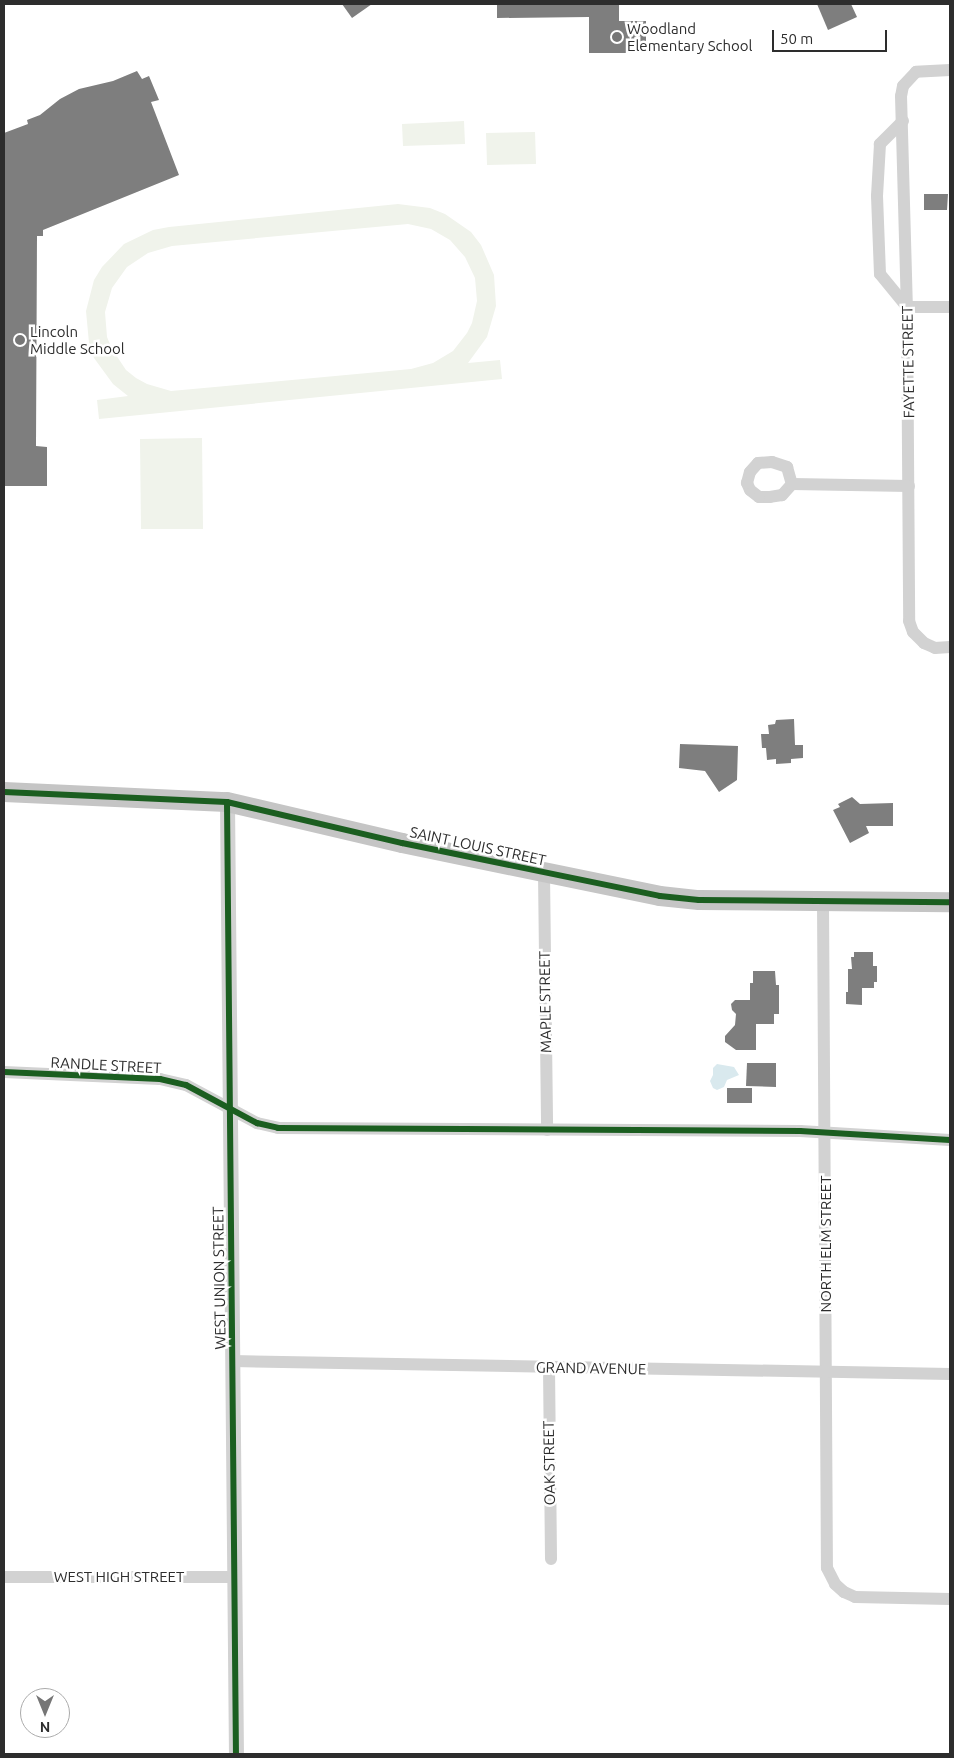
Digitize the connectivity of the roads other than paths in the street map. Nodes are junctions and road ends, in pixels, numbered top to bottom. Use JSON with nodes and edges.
{"nodes":[{"id":1,"x":950,"y":70,"type":"edge"},
{"id":2,"x":903,"y":121,"type":"junction"},
{"id":3,"x":907,"y":307,"type":"junction"},
{"id":4,"x":950,"y":307,"type":"edge"},
{"id":5,"x":792,"y":484,"type":"dead end"},
{"id":6,"x":909,"y":486,"type":"junction"},
{"id":7,"x":950,"y":647,"type":"edge"},
{"id":8,"x":4,"y":792,"type":"edge"},
{"id":9,"x":227,"y":802,"type":"junction"},
{"id":10,"x":544,"y":874,"type":"junction"},
{"id":11,"x":823,"y":902,"type":"junction"},
{"id":12,"x":950,"y":902,"type":"edge"},
{"id":13,"x":4,"y":1072,"type":"edge"},
{"id":14,"x":230,"y":1108,"type":"junction"},
{"id":15,"x":547,"y":1130,"type":"junction"},
{"id":16,"x":825,"y":1131,"type":"junction"},
{"id":17,"x":950,"y":1140,"type":"edge"},
{"id":18,"x":233,"y":1361,"type":"junction"},
{"id":19,"x":549,"y":1367,"type":"junction"},
{"id":20,"x":826,"y":1372,"type":"junction"},
{"id":21,"x":950,"y":1374,"type":"edge"},
{"id":22,"x":551,"y":1560,"type":"dead end"},
{"id":23,"x":4,"y":1577,"type":"edge"},
{"id":24,"x":234,"y":1577,"type":"junction"},
{"id":25,"x":950,"y":1599,"type":"edge"},
{"id":26,"x":236,"y":1754,"type":"edge"}],
"edges":[{"from":1,"to":2,"type":"street","name":"FAYETTE STREET"},
{"from":2,"to":3,"type":"street","name":"FAYETTE STREET"},
{"from":2,"to":3,"type":"street"},
{"from":3,"to":4,"type":"street"},
{"from":3,"to":6,"type":"street","name":"FAYETTE STREET"},
{"from":5,"to":6,"type":"street"},
{"from":6,"to":7,"type":"street","name":"FAYETTE STREET"},
{"from":8,"to":9,"type":"main road","name":"SAINT LOUIS STREET"},
{"from":9,"to":10,"type":"main road","name":"SAINT LOUIS STREET"},
{"from":9,"to":14,"type":"street","name":"WEST UNION STREET"},
{"from":10,"to":11,"type":"main road","name":"SAINT LOUIS STREET"},
{"from":10,"to":15,"type":"street","name":"MAPLE STREET"},
{"from":11,"to":12,"type":"main road","name":"SAINT LOUIS STREET"},
{"from":11,"to":16,"type":"street","name":"NORTH ELM STREET"},
{"from":13,"to":14,"type":"street","name":"RANDLE STREET"},
{"from":14,"to":15,"type":"street","name":"RANDLE STREET"},
{"from":14,"to":18,"type":"street","name":"WEST UNION STREET"},
{"from":15,"to":16,"type":"street","name":"RANDLE STREET"},
{"from":16,"to":17,"type":"street","name":"RANDLE STREET"},
{"from":16,"to":20,"type":"street","name":"NORTH ELM STREET"},
{"from":18,"to":19,"type":"street","name":"GRAND AVENUE"},
{"from":18,"to":24,"type":"street","name":"WEST UNION STREET"},
{"from":19,"to":20,"type":"street","name":"GRAND AVENUE"},
{"from":19,"to":22,"type":"street","name":"OAK STREET"},
{"from":20,"to":21,"type":"street","name":"GRAND AVENUE"},
{"from":20,"to":25,"type":"street","name":"NORTH ELM STREET"},
{"from":23,"to":24,"type":"street","name":"WEST HIGH STREET"},
{"from":24,"to":26,"type":"street","name":"WEST UNION STREET"}]}
